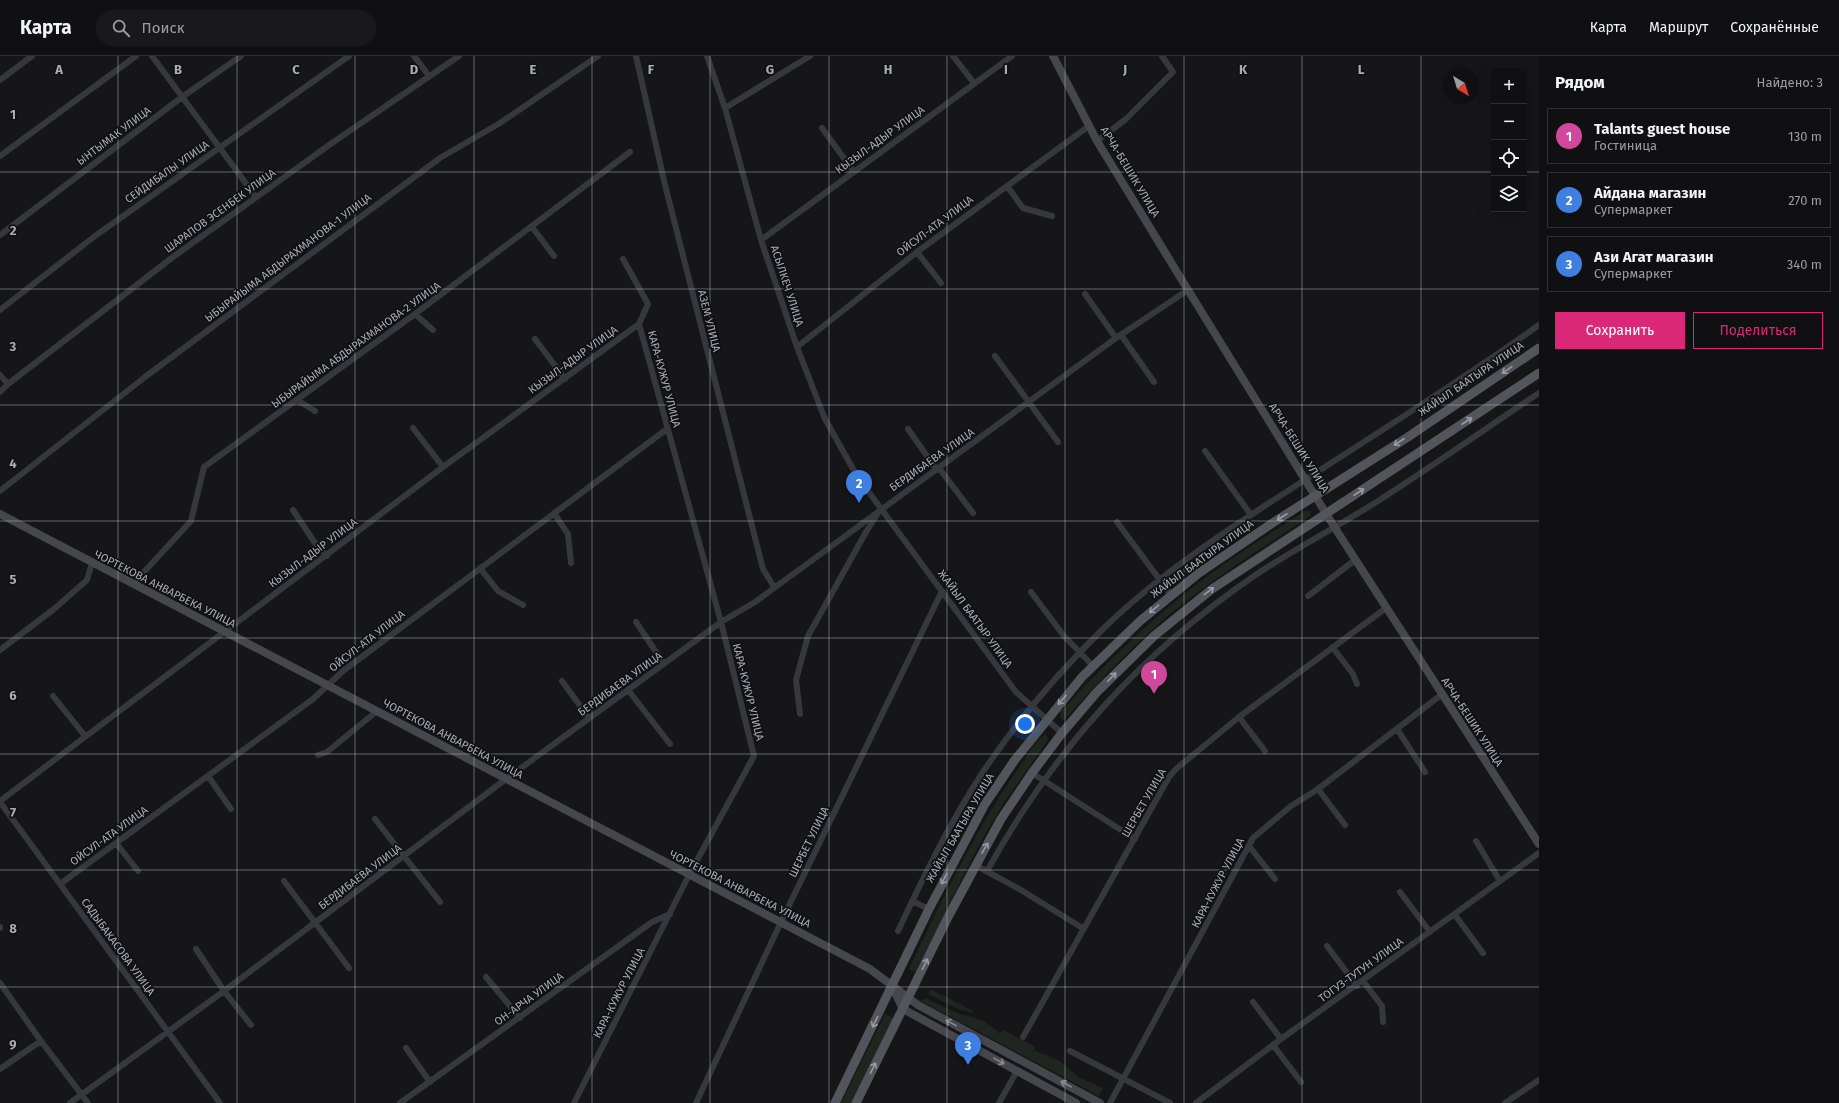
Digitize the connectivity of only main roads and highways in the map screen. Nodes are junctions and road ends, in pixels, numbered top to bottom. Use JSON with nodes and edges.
{"nodes":[{"id":1,"x":1539,"y":348,"type":"edge"},
{"id":2,"x":1539,"y":373,"type":"edge"},
{"id":3,"x":835,"y":1103,"type":"edge"},
{"id":4,"x":856,"y":1103,"type":"edge"}],
"edges":[{"from":1,"to":3,"type":"main road","name":"ЖАЙЫЛ БААТЫРА УЛИЦА","one_way":true},
{"from":4,"to":2,"type":"main road","one_way":true}]}
